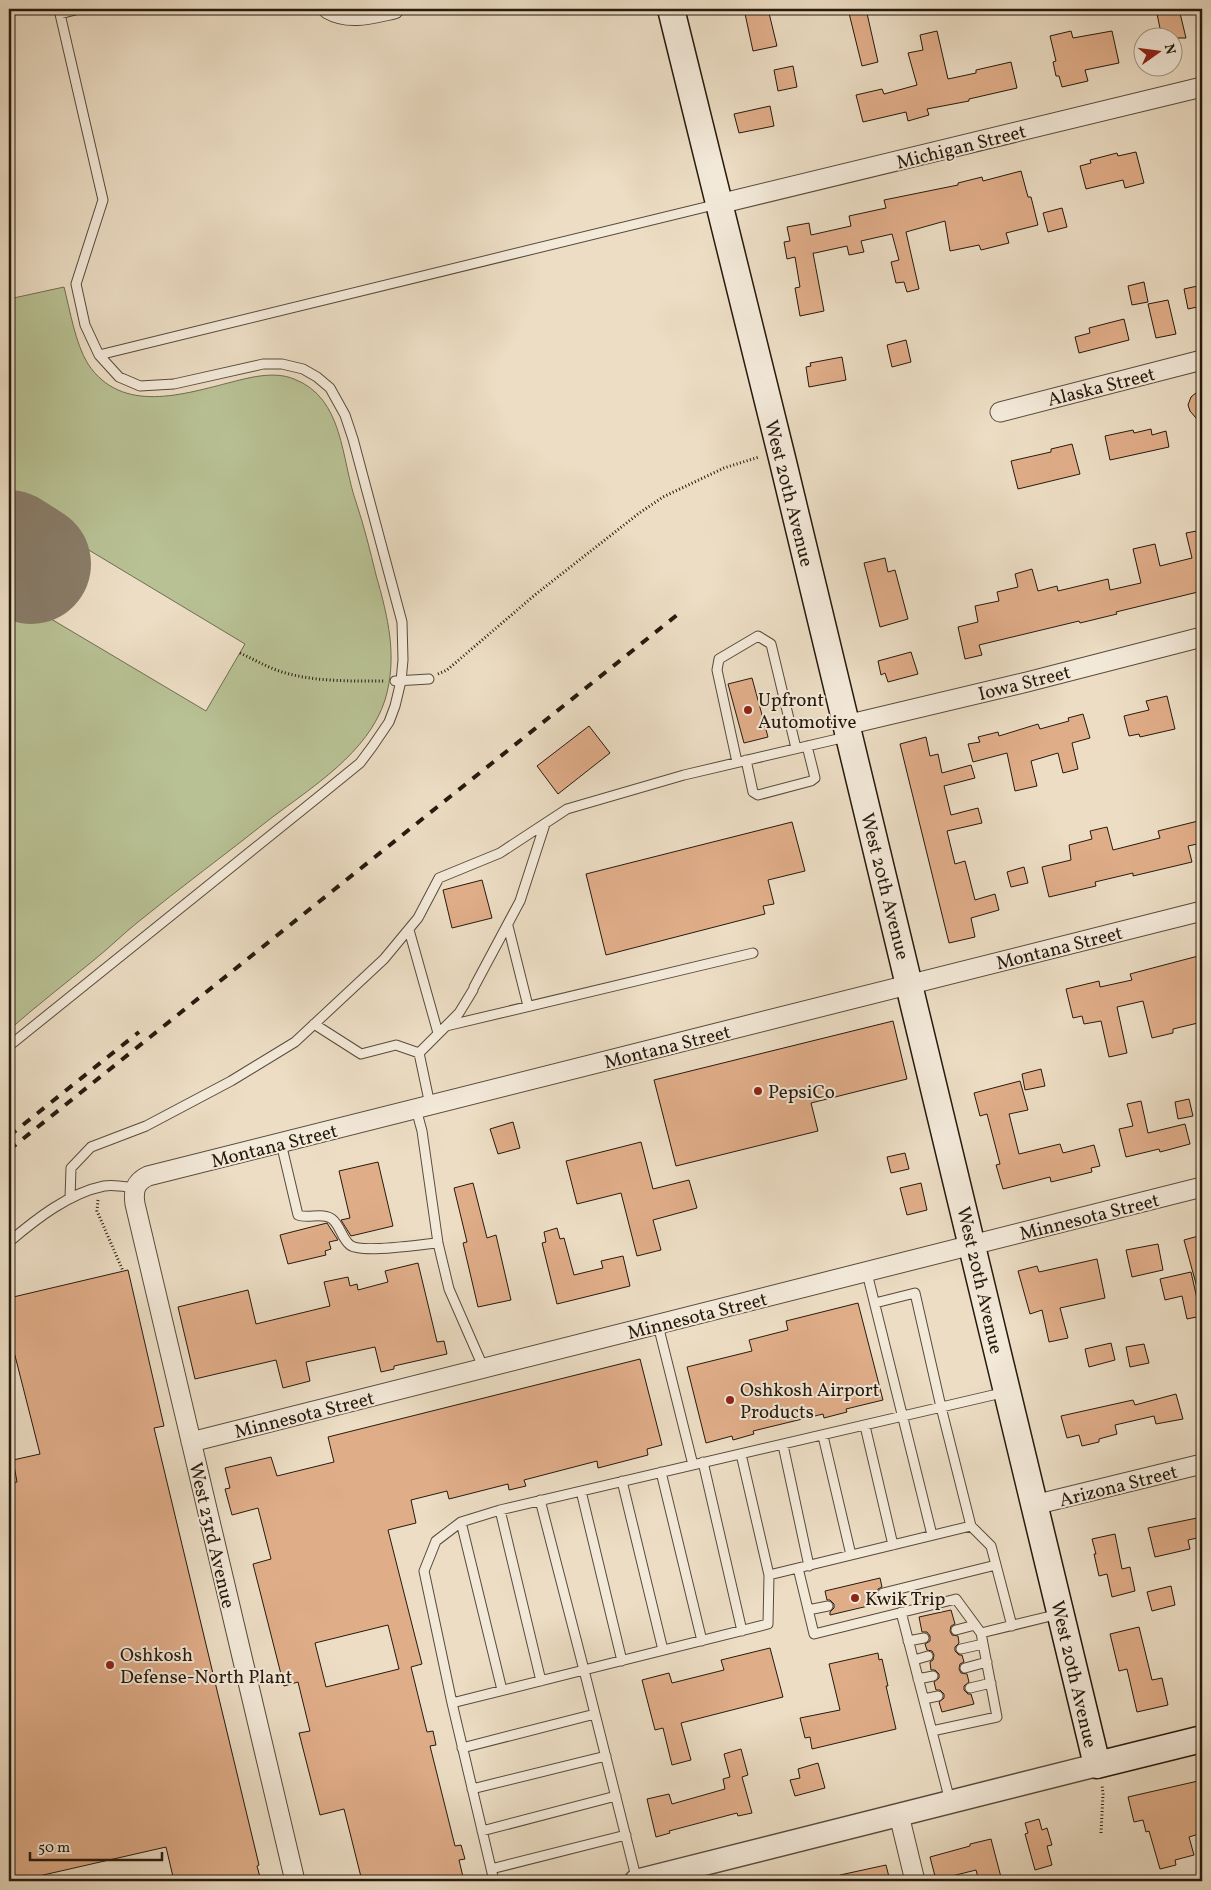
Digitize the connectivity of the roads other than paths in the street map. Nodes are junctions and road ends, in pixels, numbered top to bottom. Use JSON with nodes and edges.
{"nodes":[{"id":1,"x":79,"y":9,"type":"edge"},
{"id":2,"x":328,"y":9,"type":"edge"},
{"id":3,"x":394,"y":9,"type":"edge"},
{"id":4,"x":671,"y":9,"type":"edge"},
{"id":5,"x":1202,"y":87,"type":"edge"},
{"id":6,"x":719,"y":204,"type":"junction"},
{"id":7,"x":99,"y":355,"type":"junction"},
{"id":8,"x":1202,"y":360,"type":"edge"},
{"id":9,"x":1000,"y":412,"type":"dead end"},
{"id":10,"x":1202,"y":636,"type":"edge"},
{"id":11,"x":428,"y":678,"type":"road end"},
{"id":12,"x":398,"y":681,"type":"junction"},
{"id":13,"x":847,"y":731,"type":"junction"},
{"id":14,"x":807,"y":746,"type":"junction"},
{"id":15,"x":796,"y":748,"type":"junction"},
{"id":16,"x":746,"y":760,"type":"junction"},
{"id":17,"x":736,"y":762,"type":"junction"},
{"id":18,"x":545,"y":824,"type":"junction"},
{"id":19,"x":1202,"y":911,"type":"edge"},
{"id":20,"x":508,"y":926,"type":"junction"},
{"id":21,"x":409,"y":930,"type":"junction"},
{"id":22,"x":753,"y":953,"type":"dead end"},
{"id":23,"x":910,"y":986,"type":"junction"},
{"id":24,"x":528,"y":1006,"type":"junction"},
{"id":25,"x":314,"y":1024,"type":"junction"},
{"id":26,"x":446,"y":1026,"type":"junction"},
{"id":27,"x":438,"y":1034,"type":"junction"},
{"id":28,"x":9,"y":1046,"type":"edge"},
{"id":29,"x":419,"y":1053,"type":"junction"},
{"id":30,"x":423,"y":1107,"type":"junction"},
{"id":31,"x":281,"y":1143,"type":"junction"},
{"id":32,"x":1202,"y":1187,"type":"edge"},
{"id":33,"x":135,"y":1188,"type":"junction"},
{"id":34,"x":70,"y":1198,"type":"junction"},
{"id":35,"x":9,"y":1242,"type":"edge"},
{"id":36,"x":438,"y":1243,"type":"junction"},
{"id":37,"x":972,"y":1246,"type":"junction"},
{"id":38,"x":867,"y":1272,"type":"junction"},
{"id":39,"x":875,"y":1303,"type":"junction"},
{"id":40,"x":658,"y":1325,"type":"junction"},
{"id":41,"x":484,"y":1369,"type":"junction"},
{"id":42,"x":1007,"y":1392,"type":"junction"},
{"id":43,"x":941,"y":1407,"type":"junction"},
{"id":44,"x":903,"y":1417,"type":"junction"},
{"id":45,"x":865,"y":1426,"type":"junction"},
{"id":46,"x":823,"y":1436,"type":"junction"},
{"id":47,"x":190,"y":1442,"type":"junction"},
{"id":48,"x":783,"y":1444,"type":"junction"},
{"id":49,"x":741,"y":1454,"type":"junction"},
{"id":50,"x":703,"y":1462,"type":"junction"},
{"id":51,"x":1202,"y":1464,"type":"edge"},
{"id":52,"x":693,"y":1465,"type":"junction"},
{"id":53,"x":661,"y":1472,"type":"junction"},
{"id":54,"x":622,"y":1481,"type":"junction"},
{"id":55,"x":581,"y":1491,"type":"junction"},
{"id":56,"x":540,"y":1500,"type":"junction"},
{"id":57,"x":1034,"y":1505,"type":"junction"},
{"id":58,"x":500,"y":1510,"type":"junction"},
{"id":59,"x":460,"y":1522,"type":"junction"},
{"id":60,"x":971,"y":1526,"type":"junction"},
{"id":61,"x":932,"y":1536,"type":"junction"},
{"id":62,"x":893,"y":1545,"type":"junction"},
{"id":63,"x":851,"y":1555,"type":"junction"},
{"id":64,"x":996,"y":1565,"type":"junction"},
{"id":65,"x":809,"y":1566,"type":"junction"},
{"id":66,"x":798,"y":1568,"type":"junction"},
{"id":67,"x":768,"y":1575,"type":"junction"},
{"id":68,"x":883,"y":1593,"type":"dead end"},
{"id":69,"x":828,"y":1606,"type":"dead end"},
{"id":70,"x":808,"y":1610,"type":"junction"},
{"id":71,"x":901,"y":1612,"type":"junction"},
{"id":72,"x":1061,"y":1613,"type":"junction"},
{"id":73,"x":975,"y":1625,"type":"junction"},
{"id":74,"x":1012,"y":1626,"type":"junction"},
{"id":75,"x":956,"y":1630,"type":"dead end"},
{"id":76,"x":742,"y":1631,"type":"junction"},
{"id":77,"x":981,"y":1633,"type":"junction"},
{"id":78,"x":924,"y":1638,"type":"dead end"},
{"id":79,"x":702,"y":1641,"type":"junction"},
{"id":80,"x":908,"y":1641,"type":"junction"},
{"id":81,"x":983,"y":1644,"type":"junction"},
{"id":82,"x":960,"y":1649,"type":"dead end"},
{"id":83,"x":663,"y":1650,"type":"junction"},
{"id":84,"x":928,"y":1656,"type":"dead end"},
{"id":85,"x":622,"y":1660,"type":"junction"},
{"id":86,"x":914,"y":1660,"type":"junction"},
{"id":87,"x":987,"y":1662,"type":"junction"},
{"id":88,"x":965,"y":1668,"type":"dead end"},
{"id":89,"x":584,"y":1670,"type":"junction"},
{"id":90,"x":933,"y":1676,"type":"dead end"},
{"id":91,"x":918,"y":1679,"type":"junction"},
{"id":92,"x":541,"y":1681,"type":"junction"},
{"id":93,"x":991,"y":1684,"type":"junction"},
{"id":94,"x":970,"y":1688,"type":"dead end"},
{"id":95,"x":502,"y":1690,"type":"junction"},
{"id":96,"x":938,"y":1696,"type":"dead end"},
{"id":97,"x":924,"y":1700,"type":"junction"},
{"id":98,"x":452,"y":1703,"type":"junction"},
{"id":99,"x":595,"y":1714,"type":"junction"},
{"id":100,"x":932,"y":1731,"type":"junction"},
{"id":101,"x":1202,"y":1739,"type":"edge"},
{"id":102,"x":462,"y":1748,"type":"junction"},
{"id":103,"x":606,"y":1756,"type":"junction"},
{"id":104,"x":1097,"y":1764,"type":"junction"},
{"id":105,"x":472,"y":1789,"type":"junction"},
{"id":106,"x":616,"y":1796,"type":"junction"},
{"id":107,"x":950,"y":1802,"type":"junction"},
{"id":108,"x":899,"y":1815,"type":"junction"},
{"id":109,"x":482,"y":1831,"type":"junction"},
{"id":110,"x":626,"y":1835,"type":"junction"},
{"id":111,"x":491,"y":1869,"type":"junction"},
{"id":112,"x":296,"y":1881,"type":"edge"},
{"id":113,"x":494,"y":1881,"type":"edge"},
{"id":114,"x":636,"y":1881,"type":"edge"},
{"id":115,"x":915,"y":1881,"type":"edge"}],
"edges":[{"from":1,"to":7,"type":"lane"},
{"from":2,"to":3,"type":"street"},
{"from":4,"to":6,"type":"main road","name":"West 20th Avenue"},
{"from":5,"to":6,"type":"street","name":"Michigan Street"},
{"from":6,"to":7,"type":"lane"},
{"from":6,"to":13,"type":"main road","name":"West 20th Avenue"},
{"from":7,"to":12,"type":"lane"},
{"from":8,"to":9,"type":"street","name":"Alaska Street"},
{"from":10,"to":13,"type":"street","name":"Iowa Street"},
{"from":11,"to":12,"type":"lane"},
{"from":12,"to":28,"type":"lane"},
{"from":13,"to":14,"type":"lane"},
{"from":13,"to":23,"type":"main road","name":"West 20th Avenue"},
{"from":14,"to":15,"type":"lane"},
{"from":14,"to":16,"type":"lane"},
{"from":15,"to":16,"type":"lane"},
{"from":15,"to":17,"type":"lane"},
{"from":16,"to":17,"type":"lane"},
{"from":17,"to":18,"type":"lane"},
{"from":18,"to":20,"type":"lane"},
{"from":18,"to":21,"type":"lane"},
{"from":19,"to":23,"type":"street","name":"Montana Street"},
{"from":20,"to":24,"type":"lane"},
{"from":20,"to":26,"type":"lane"},
{"from":21,"to":25,"type":"lane"},
{"from":21,"to":27,"type":"lane"},
{"from":22,"to":24,"type":"lane"},
{"from":23,"to":30,"type":"street","name":"Montana Street"},
{"from":23,"to":37,"type":"main road","name":"West 20th Avenue"},
{"from":24,"to":26,"type":"lane"},
{"from":25,"to":29,"type":"lane"},
{"from":25,"to":34,"type":"lane"},
{"from":26,"to":27,"type":"lane"},
{"from":27,"to":29,"type":"lane"},
{"from":29,"to":30,"type":"lane"},
{"from":30,"to":31,"type":"street","name":"Montana Street"},
{"from":30,"to":36,"type":"lane"},
{"from":31,"to":33,"type":"street","name":"Montana Street"},
{"from":31,"to":36,"type":"lane"},
{"from":32,"to":37,"type":"street","name":"Minnesota Street"},
{"from":33,"to":34,"type":"lane"},
{"from":33,"to":47,"type":"street","name":"West 23rd Avenue"},
{"from":34,"to":35,"type":"lane"},
{"from":36,"to":41,"type":"lane"},
{"from":37,"to":38,"type":"street","name":"Minnesota Street"},
{"from":37,"to":42,"type":"main road","name":"West 20th Avenue"},
{"from":38,"to":39,"type":"lane"},
{"from":38,"to":40,"type":"street","name":"Minnesota Street"},
{"from":39,"to":43,"type":"lane"},
{"from":39,"to":44,"type":"lane"},
{"from":40,"to":41,"type":"street","name":"Minnesota Street"},
{"from":40,"to":52,"type":"lane"},
{"from":41,"to":47,"type":"street","name":"Minnesota Street"},
{"from":42,"to":43,"type":"lane"},
{"from":42,"to":57,"type":"main road","name":"West 20th Avenue"},
{"from":43,"to":44,"type":"lane"},
{"from":43,"to":60,"type":"lane"},
{"from":44,"to":45,"type":"lane"},
{"from":44,"to":61,"type":"lane"},
{"from":45,"to":46,"type":"lane"},
{"from":45,"to":62,"type":"lane"},
{"from":46,"to":48,"type":"lane"},
{"from":46,"to":63,"type":"lane"},
{"from":47,"to":112,"type":"street","name":"West 23rd Avenue"},
{"from":48,"to":49,"type":"lane"},
{"from":48,"to":65,"type":"lane"},
{"from":49,"to":50,"type":"lane"},
{"from":49,"to":67,"type":"lane"},
{"from":50,"to":52,"type":"lane"},
{"from":50,"to":76,"type":"lane"},
{"from":51,"to":57,"type":"street","name":"Arizona Street"},
{"from":52,"to":53,"type":"lane"},
{"from":53,"to":54,"type":"lane"},
{"from":53,"to":79,"type":"lane"},
{"from":54,"to":55,"type":"lane"},
{"from":54,"to":83,"type":"lane"},
{"from":55,"to":56,"type":"lane"},
{"from":55,"to":85,"type":"lane"},
{"from":56,"to":58,"type":"lane"},
{"from":56,"to":89,"type":"lane"},
{"from":57,"to":72,"type":"main road","name":"West 20th Avenue"},
{"from":58,"to":59,"type":"lane"},
{"from":58,"to":92,"type":"lane"},
{"from":59,"to":95,"type":"lane"},
{"from":59,"to":98,"type":"lane"},
{"from":60,"to":61,"type":"lane"},
{"from":60,"to":64,"type":"lane"},
{"from":61,"to":62,"type":"lane"},
{"from":62,"to":63,"type":"lane"},
{"from":63,"to":65,"type":"lane"},
{"from":64,"to":68,"type":"lane"},
{"from":64,"to":74,"type":"lane"},
{"from":65,"to":66,"type":"lane"},
{"from":66,"to":67,"type":"lane"},
{"from":66,"to":70,"type":"lane"},
{"from":67,"to":76,"type":"lane"},
{"from":69,"to":70,"type":"lane"},
{"from":70,"to":71,"type":"lane"},
{"from":71,"to":73,"type":"lane"},
{"from":71,"to":80,"type":"lane"},
{"from":72,"to":74,"type":"lane"},
{"from":72,"to":104,"type":"main road","name":"West 20th Avenue"},
{"from":73,"to":75,"type":"lane"},
{"from":73,"to":77,"type":"lane"},
{"from":74,"to":77,"type":"lane"},
{"from":76,"to":79,"type":"lane"},
{"from":77,"to":81,"type":"lane"},
{"from":78,"to":80,"type":"lane"},
{"from":79,"to":83,"type":"lane"},
{"from":80,"to":86,"type":"lane"},
{"from":81,"to":82,"type":"lane"},
{"from":81,"to":87,"type":"lane"},
{"from":83,"to":85,"type":"lane"},
{"from":84,"to":86,"type":"lane"},
{"from":85,"to":89,"type":"lane"},
{"from":86,"to":91,"type":"lane"},
{"from":87,"to":88,"type":"lane"},
{"from":87,"to":93,"type":"lane"},
{"from":89,"to":92,"type":"lane"},
{"from":89,"to":99,"type":"lane"},
{"from":90,"to":91,"type":"lane"},
{"from":91,"to":97,"type":"lane"},
{"from":92,"to":95,"type":"lane"},
{"from":93,"to":94,"type":"lane"},
{"from":93,"to":100,"type":"lane"},
{"from":95,"to":98,"type":"lane"},
{"from":96,"to":97,"type":"lane"},
{"from":97,"to":100,"type":"lane"},
{"from":98,"to":102,"type":"lane"},
{"from":99,"to":102,"type":"lane"},
{"from":99,"to":103,"type":"lane"},
{"from":100,"to":107,"type":"lane"},
{"from":101,"to":104,"type":"main road"},
{"from":102,"to":105,"type":"lane"},
{"from":103,"to":105,"type":"lane"},
{"from":103,"to":106,"type":"lane"},
{"from":104,"to":107,"type":"street"},
{"from":105,"to":109,"type":"lane"},
{"from":106,"to":109,"type":"lane"},
{"from":106,"to":110,"type":"lane"},
{"from":107,"to":108,"type":"street"},
{"from":108,"to":114,"type":"street"},
{"from":108,"to":115,"type":"street"},
{"from":109,"to":111,"type":"lane"},
{"from":110,"to":111,"type":"lane"},
{"from":110,"to":114,"type":"lane"},
{"from":111,"to":113,"type":"lane"}]}
